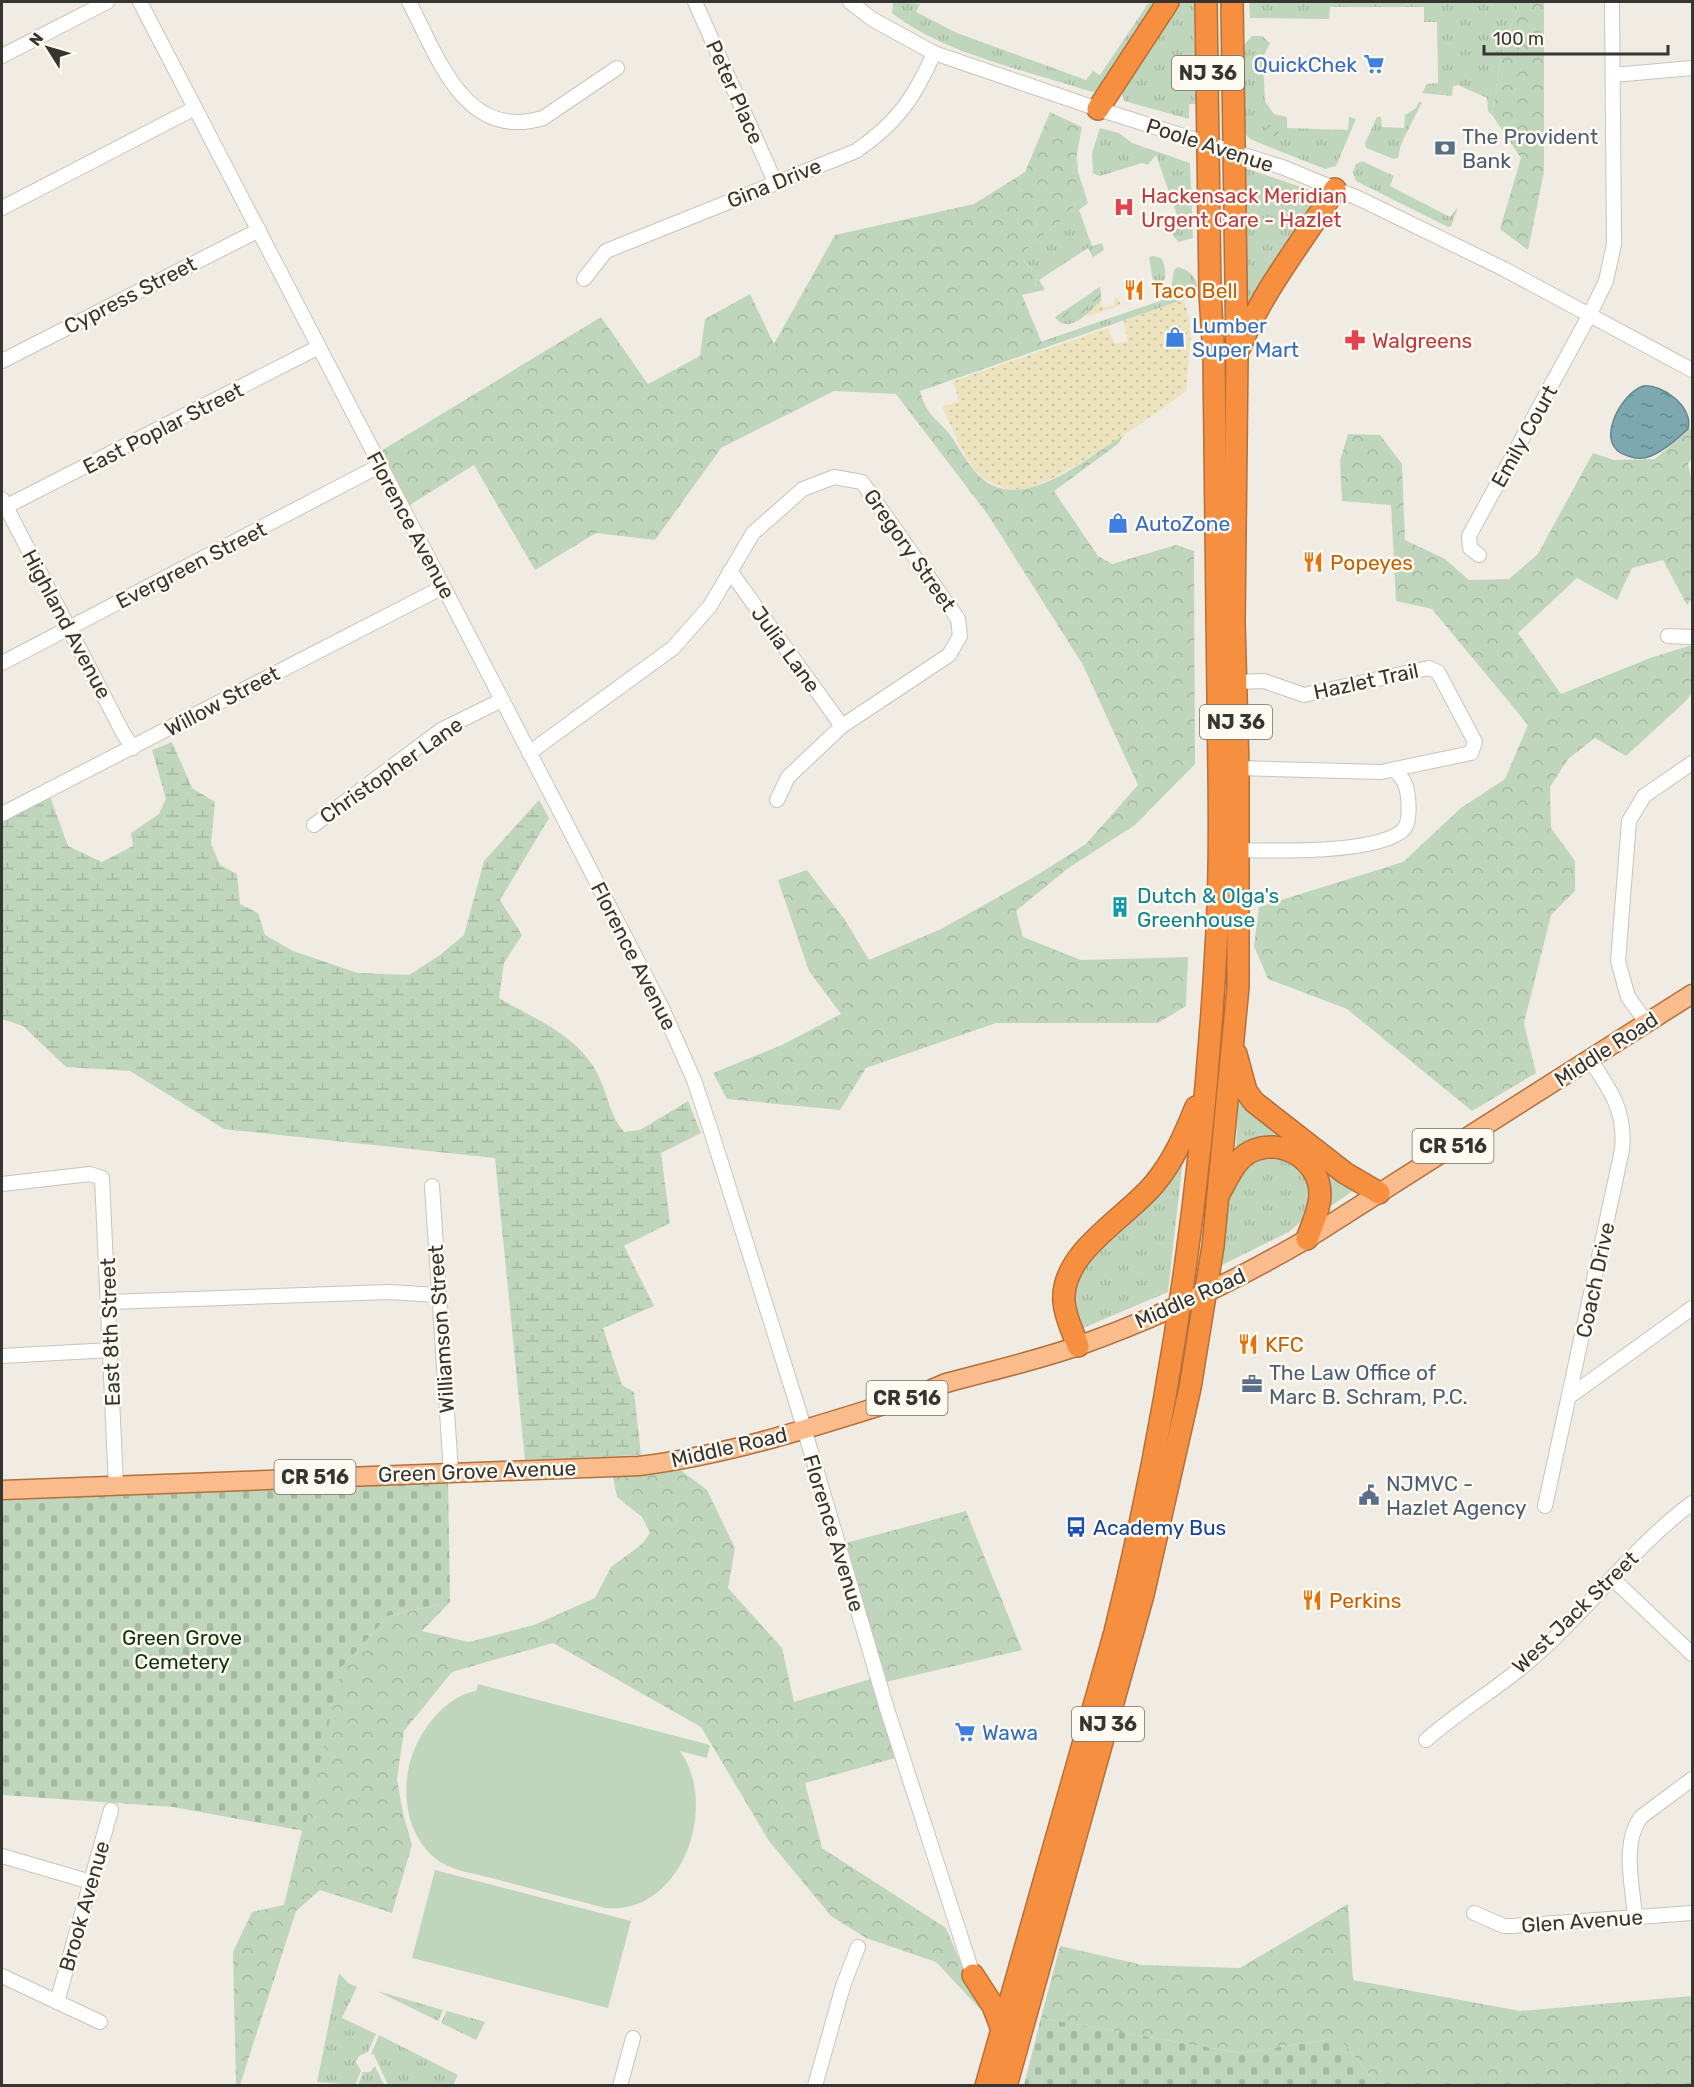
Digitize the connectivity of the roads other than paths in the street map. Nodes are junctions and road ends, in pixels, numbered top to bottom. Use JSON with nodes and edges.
{"nodes":[{"id":1,"x":107,"y":2,"type":"edge"},
{"id":2,"x":140,"y":2,"type":"edge"},
{"id":3,"x":409,"y":2,"type":"edge"},
{"id":4,"x":695,"y":2,"type":"edge"},
{"id":5,"x":850,"y":2,"type":"edge"},
{"id":6,"x":1168,"y":2,"type":"edge"},
{"id":7,"x":1206,"y":2,"type":"edge"},
{"id":8,"x":1232,"y":2,"type":"edge"},
{"id":9,"x":1612,"y":2,"type":"edge"},
{"id":10,"x":934,"y":52,"type":"junction"},
{"id":11,"x":2,"y":56,"type":"edge"},
{"id":12,"x":617,"y":68,"type":"dead end"},
{"id":13,"x":1692,"y":68,"type":"edge"},
{"id":14,"x":1612,"y":75,"type":"junction"},
{"id":15,"x":195,"y":108,"type":"junction"},
{"id":16,"x":1098,"y":109,"type":"junction"},
{"id":17,"x":1208,"y":144,"type":"junction"},
{"id":18,"x":1234,"y":153,"type":"junction"},
{"id":19,"x":775,"y":182,"type":"junction"},
{"id":20,"x":1335,"y":189,"type":"junction"},
{"id":21,"x":2,"y":208,"type":"edge"},
{"id":22,"x":259,"y":230,"type":"junction"},
{"id":23,"x":584,"y":279,"type":"dead end"},
{"id":24,"x":1589,"y":316,"type":"junction"},
{"id":25,"x":319,"y":347,"type":"junction"},
{"id":26,"x":1237,"y":356,"type":"junction"},
{"id":27,"x":2,"y":361,"type":"edge"},
{"id":28,"x":1692,"y":370,"type":"edge"},
{"id":29,"x":379,"y":466,"type":"junction"},
{"id":30,"x":3,"y":503,"type":"edge"},
{"id":31,"x":1479,"y":555,"type":"dead end"},
{"id":32,"x":730,"y":571,"type":"junction"},
{"id":33,"x":443,"y":587,"type":"junction"},
{"id":34,"x":69,"y":628,"type":"junction"},
{"id":35,"x":1668,"y":636,"type":"dead end"},
{"id":36,"x":1692,"y":637,"type":"edge"},
{"id":37,"x":2,"y":663,"type":"edge"},
{"id":38,"x":1235,"y":682,"type":"junction"},
{"id":39,"x":502,"y":700,"type":"junction"},
{"id":40,"x":842,"y":726,"type":"junction"},
{"id":41,"x":133,"y":748,"type":"junction"},
{"id":42,"x":529,"y":753,"type":"junction"},
{"id":43,"x":1692,"y":763,"type":"edge"},
{"id":44,"x":1238,"y":768,"type":"junction"},
{"id":45,"x":1394,"y":769,"type":"junction"},
{"id":46,"x":777,"y":800,"type":"dead end"},
{"id":47,"x":2,"y":814,"type":"edge"},
{"id":48,"x":314,"y":825,"type":"dead end"},
{"id":49,"x":1237,"y":850,"type":"junction"},
{"id":50,"x":1692,"y":994,"type":"edge"},
{"id":51,"x":1647,"y":1023,"type":"junction"},
{"id":52,"x":1233,"y":1044,"type":"junction"},
{"id":53,"x":1590,"y":1060,"type":"junction"},
{"id":54,"x":1207,"y":1081,"type":"junction"},
{"id":55,"x":2,"y":1184,"type":"edge"},
{"id":56,"x":432,"y":1186,"type":"dead end"},
{"id":57,"x":1379,"y":1193,"type":"junction"},
{"id":58,"x":1216,"y":1198,"type":"junction"},
{"id":59,"x":1307,"y":1239,"type":"junction"},
{"id":60,"x":1208,"y":1290,"type":"junction"},
{"id":61,"x":438,"y":1295,"type":"junction"},
{"id":62,"x":109,"y":1302,"type":"junction"},
{"id":63,"x":1179,"y":1305,"type":"junction"},
{"id":64,"x":1692,"y":1308,"type":"edge"},
{"id":65,"x":1078,"y":1346,"type":"junction"},
{"id":66,"x":111,"y":1350,"type":"junction"},
{"id":67,"x":2,"y":1356,"type":"edge"},
{"id":68,"x":1570,"y":1396,"type":"junction"},
{"id":69,"x":803,"y":1429,"type":"junction"},
{"id":70,"x":628,"y":1466,"type":"joint"},
{"id":71,"x":451,"y":1472,"type":"junction"},
{"id":72,"x":116,"y":1486,"type":"junction"},
{"id":73,"x":2,"y":1490,"type":"edge"},
{"id":74,"x":1692,"y":1503,"type":"edge"},
{"id":75,"x":1545,"y":1506,"type":"dead end"},
{"id":76,"x":1613,"y":1579,"type":"junction"},
{"id":77,"x":1692,"y":1654,"type":"edge"},
{"id":78,"x":1426,"y":1740,"type":"dead end"},
{"id":79,"x":1692,"y":1779,"type":"edge"},
{"id":80,"x":111,"y":1810,"type":"dead end"},
{"id":81,"x":2,"y":1856,"type":"edge"},
{"id":82,"x":91,"y":1882,"type":"junction"},
{"id":83,"x":1474,"y":1913,"type":"dead end"},
{"id":84,"x":1692,"y":1913,"type":"edge"},
{"id":85,"x":1635,"y":1918,"type":"junction"},
{"id":86,"x":858,"y":1947,"type":"dead end"},
{"id":87,"x":1018,"y":1967,"type":"junction"},
{"id":88,"x":973,"y":1975,"type":"junction"},
{"id":89,"x":2,"y":1977,"type":"edge"},
{"id":90,"x":57,"y":2002,"type":"junction"},
{"id":91,"x":100,"y":2022,"type":"dead end"},
{"id":92,"x":1001,"y":2027,"type":"junction"},
{"id":93,"x":633,"y":2038,"type":"dead end"},
{"id":94,"x":1008,"y":2084,"type":"edge"},
{"id":95,"x":620,"y":2085,"type":"edge"},
{"id":96,"x":815,"y":2085,"type":"edge"},
{"id":97,"x":986,"y":2085,"type":"edge"}],
"edges":[{"from":1,"to":11,"type":"street"},
{"from":2,"to":15,"type":"street","name":"Florence Avenue"},
{"from":3,"to":12,"type":"street"},
{"from":4,"to":19,"type":"street","name":"Peter Place"},
{"from":5,"to":10,"type":"street","name":"Poole Avenue"},
{"from":6,"to":16,"type":"highway"},
{"from":7,"to":17,"type":"highway","number":"NJ 36"},
{"from":8,"to":18,"type":"highway","number":"NJ 36"},
{"from":9,"to":14,"type":"street","name":"Emily Court"},
{"from":10,"to":16,"type":"street","name":"Poole Avenue"},
{"from":10,"to":19,"type":"street","name":"Gina Drive"},
{"from":13,"to":14,"type":"street"},
{"from":14,"to":24,"type":"street","name":"Emily Court"},
{"from":15,"to":21,"type":"street"},
{"from":15,"to":22,"type":"street","name":"Florence Avenue"},
{"from":16,"to":17,"type":"street","name":"Poole Avenue"},
{"from":17,"to":18,"type":"street","name":"Poole Avenue"},
{"from":17,"to":54,"type":"highway","number":"NJ 36"},
{"from":18,"to":20,"type":"street","name":"Poole Avenue"},
{"from":18,"to":26,"type":"highway","number":"NJ 36"},
{"from":19,"to":23,"type":"street","name":"Gina Drive"},
{"from":20,"to":24,"type":"street","name":"Poole Avenue"},
{"from":20,"to":26,"type":"highway"},
{"from":22,"to":25,"type":"street","name":"Florence Avenue"},
{"from":22,"to":27,"type":"street","name":"Cypress Street"},
{"from":24,"to":28,"type":"street","name":"Poole Avenue"},
{"from":24,"to":31,"type":"street","name":"Emily Court"},
{"from":25,"to":29,"type":"street","name":"Florence Avenue"},
{"from":25,"to":30,"type":"street","name":"East Poplar Street"},
{"from":26,"to":38,"type":"highway","number":"NJ 36"},
{"from":29,"to":33,"type":"street","name":"Florence Avenue"},
{"from":29,"to":34,"type":"street","name":"Evergreen Street"},
{"from":30,"to":34,"type":"street","name":"Highland Avenue"},
{"from":32,"to":40,"type":"street","name":"Julia Lane"},
{"from":32,"to":40,"type":"street","name":"Gregory Street"},
{"from":32,"to":42,"type":"street","name":"Gregory Street"},
{"from":33,"to":39,"type":"street","name":"Florence Avenue"},
{"from":33,"to":41,"type":"street","name":"Willow Street"},
{"from":34,"to":37,"type":"street","name":"Evergreen Street"},
{"from":34,"to":41,"type":"street","name":"Highland Avenue"},
{"from":35,"to":36,"type":"street"},
{"from":38,"to":44,"type":"highway","number":"NJ 36"},
{"from":38,"to":45,"type":"street","name":"Hazlet Trail"},
{"from":39,"to":42,"type":"street","name":"Florence Avenue"},
{"from":39,"to":48,"type":"street","name":"Christopher Lane"},
{"from":40,"to":46,"type":"street","name":"Gregory Street"},
{"from":41,"to":47,"type":"street","name":"Willow Street"},
{"from":42,"to":69,"type":"street","name":"Florence Avenue"},
{"from":43,"to":51,"type":"street"},
{"from":44,"to":45,"type":"street","name":"Hazlet Trail"},
{"from":44,"to":49,"type":"highway","number":"NJ 36"},
{"from":45,"to":49,"type":"street"},
{"from":49,"to":52,"type":"highway","number":"NJ 36"},
{"from":50,"to":51,"type":"main road","name":"Middle Road","number":"CR 516"},
{"from":51,"to":53,"type":"main road","name":"Middle Road","number":"CR 516"},
{"from":52,"to":57,"type":"highway"},
{"from":52,"to":58,"type":"highway","number":"NJ 36"},
{"from":53,"to":57,"type":"main road","name":"Middle Road","number":"CR 516"},
{"from":53,"to":68,"type":"street","name":"Coach Drive"},
{"from":54,"to":63,"type":"highway","number":"NJ 36"},
{"from":54,"to":65,"type":"highway"},
{"from":55,"to":62,"type":"street","name":"East 8th Street"},
{"from":56,"to":61,"type":"street","name":"Williamson Street"},
{"from":57,"to":59,"type":"main road","name":"Middle Road","number":"CR 516"},
{"from":58,"to":59,"type":"highway"},
{"from":58,"to":60,"type":"highway","number":"NJ 36"},
{"from":59,"to":60,"type":"main road","name":"Middle Road","number":"CR 516"},
{"from":60,"to":63,"type":"main road","name":"Middle Road","number":"CR 516"},
{"from":60,"to":94,"type":"highway","number":"NJ 36"},
{"from":61,"to":62,"type":"street"},
{"from":61,"to":71,"type":"street","name":"Williamson Street"},
{"from":62,"to":66,"type":"street","name":"East 8th Street"},
{"from":63,"to":65,"type":"main road","name":"Middle Road","number":"CR 516"},
{"from":63,"to":87,"type":"highway","number":"NJ 36"},
{"from":64,"to":68,"type":"street"},
{"from":65,"to":69,"type":"main road","name":"Middle Road","number":"CR 516"},
{"from":66,"to":67,"type":"street"},
{"from":66,"to":72,"type":"street","name":"East 8th Street"},
{"from":68,"to":75,"type":"street","name":"Coach Drive"},
{"from":69,"to":70,"type":"main road","name":"Middle Road","number":"CR 516"},
{"from":69,"to":88,"type":"street","name":"Florence Avenue"},
{"from":70,"to":71,"type":"main road","name":"Green Grove Avenue","number":"CR 516"},
{"from":71,"to":72,"type":"main road","name":"Green Grove Avenue","number":"CR 516"},
{"from":72,"to":73,"type":"main road","name":"Green Grove Avenue","number":"CR 516"},
{"from":74,"to":76,"type":"street","name":"West Jack Street"},
{"from":76,"to":77,"type":"street"},
{"from":76,"to":78,"type":"street","name":"West Jack Street"},
{"from":79,"to":85,"type":"street"},
{"from":80,"to":82,"type":"street","name":"Brook Avenue"},
{"from":81,"to":82,"type":"street"},
{"from":82,"to":90,"type":"street","name":"Brook Avenue"},
{"from":83,"to":85,"type":"street","name":"Glen Avenue"},
{"from":84,"to":85,"type":"street","name":"Glen Avenue"},
{"from":86,"to":96,"type":"street"},
{"from":87,"to":88,"type":"highway"},
{"from":87,"to":92,"type":"highway","number":"NJ 36"},
{"from":88,"to":92,"type":"highway"},
{"from":89,"to":90,"type":"street"},
{"from":90,"to":91,"type":"street"},
{"from":92,"to":97,"type":"highway","number":"NJ 36"},
{"from":93,"to":95,"type":"street"}]}
